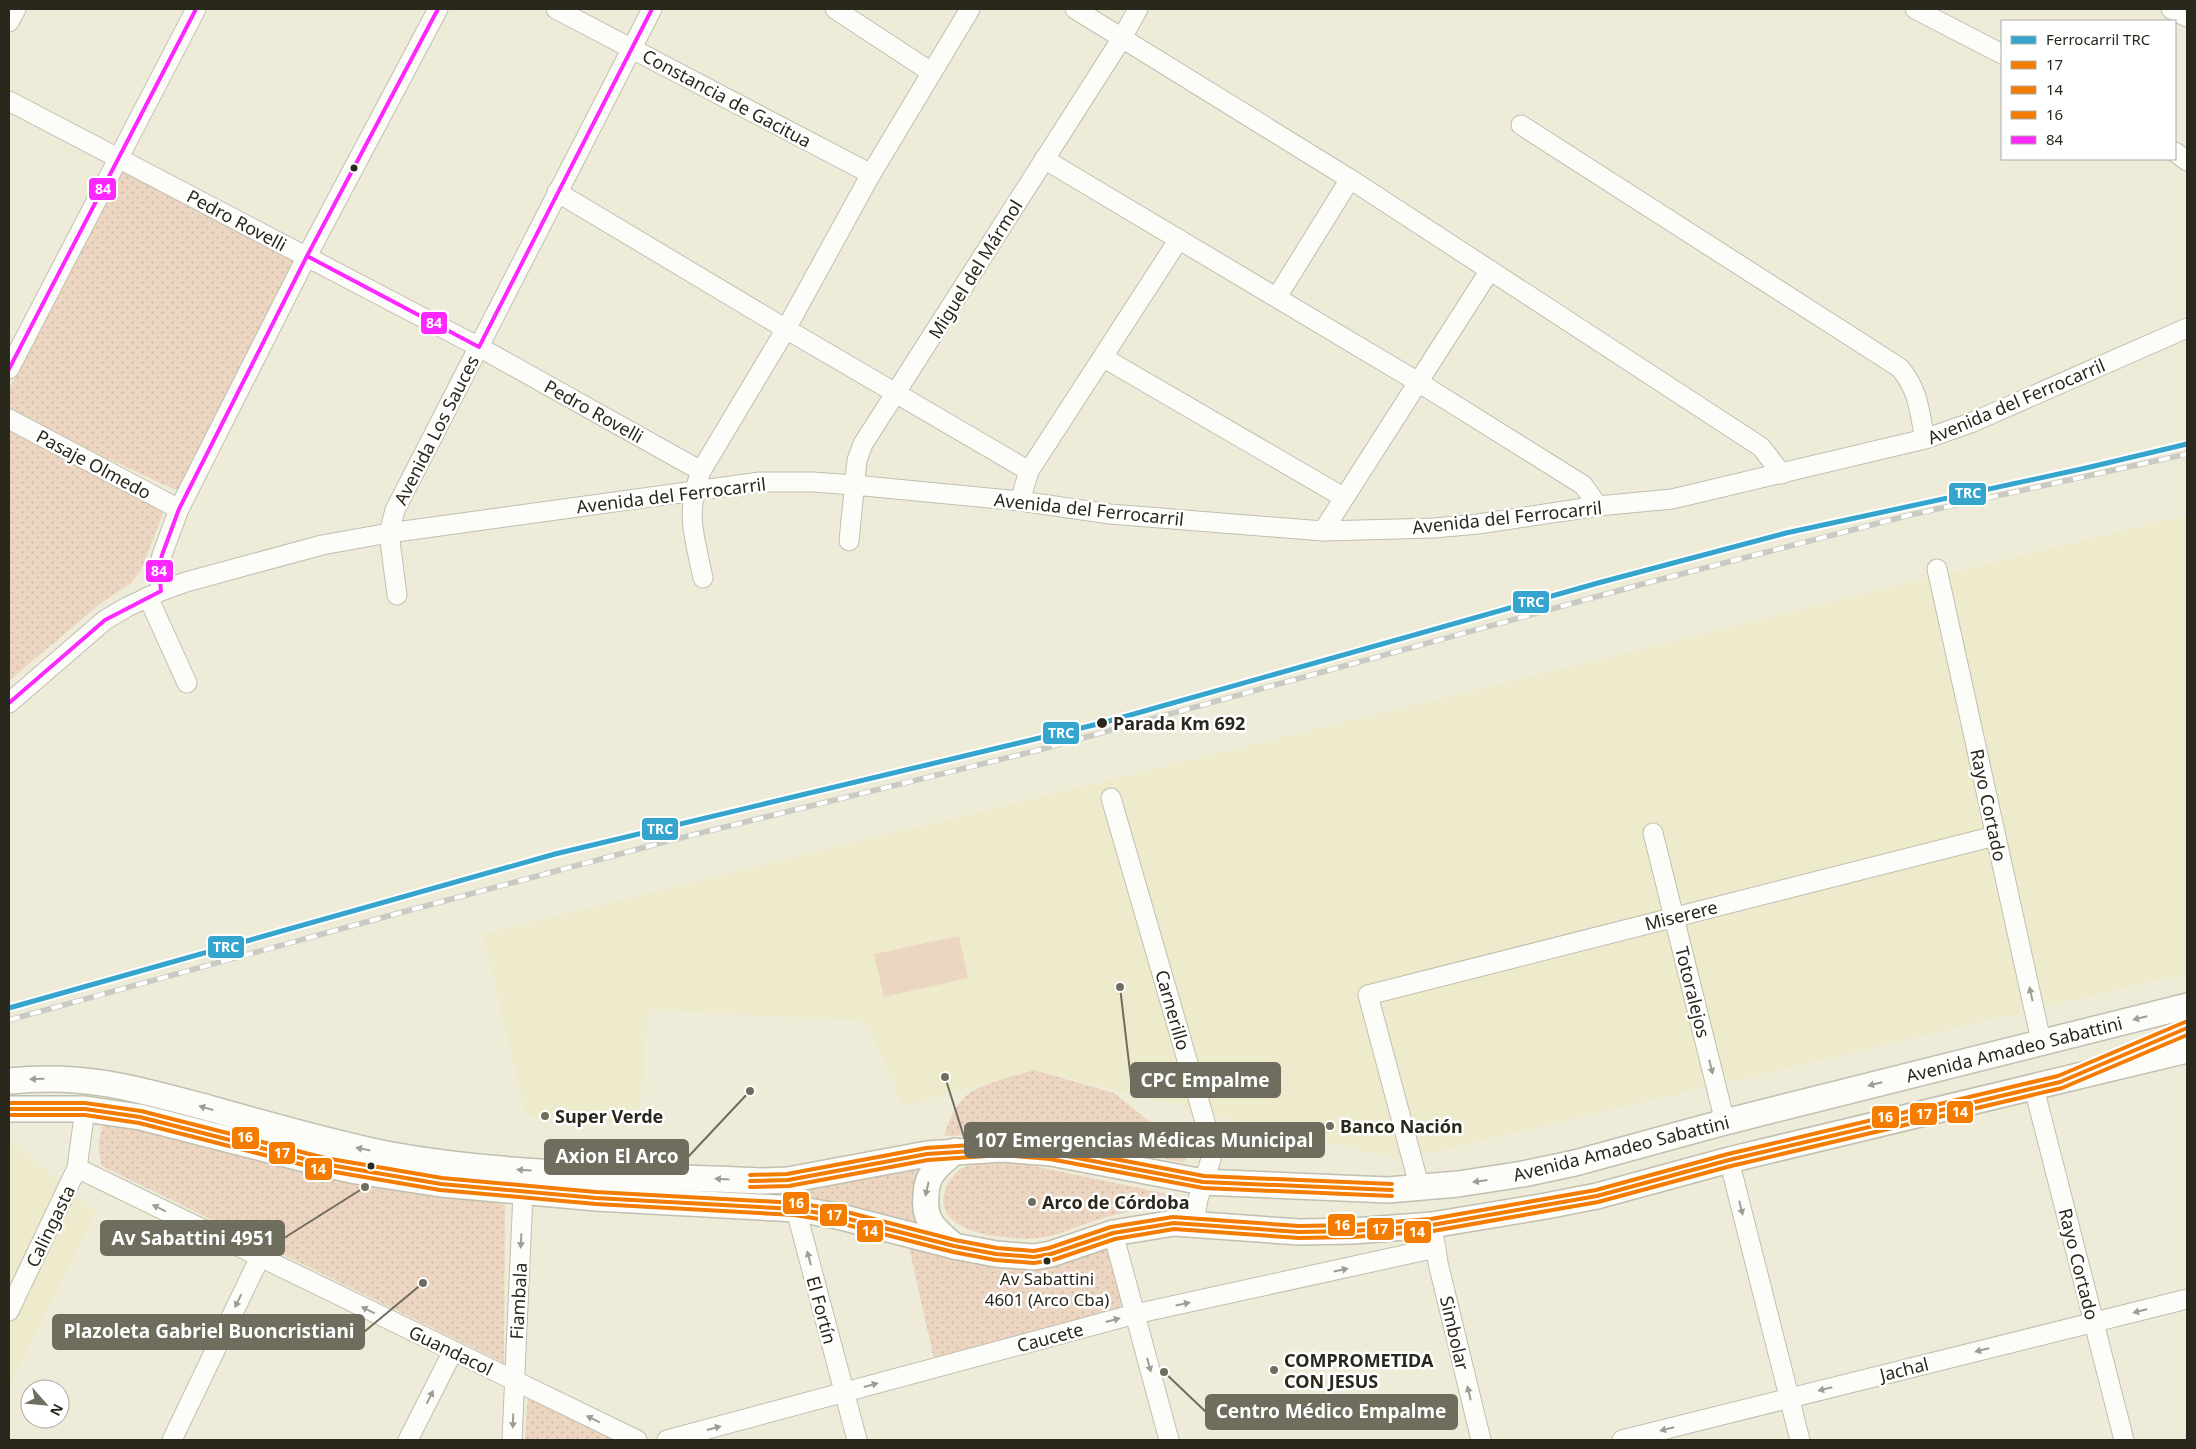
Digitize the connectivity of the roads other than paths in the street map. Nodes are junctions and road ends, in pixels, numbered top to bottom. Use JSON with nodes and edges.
{"nodes":[{"id":1,"x":16,"y":9,"type":"edge"},
{"id":2,"x":196,"y":9,"type":"edge"},
{"id":3,"x":438,"y":9,"type":"edge"},
{"id":4,"x":556,"y":9,"type":"edge"},
{"id":5,"x":652,"y":9,"type":"edge"},
{"id":6,"x":835,"y":9,"type":"edge"},
{"id":7,"x":970,"y":9,"type":"edge"},
{"id":8,"x":1075,"y":9,"type":"edge"},
{"id":9,"x":1138,"y":9,"type":"edge"},
{"id":10,"x":1915,"y":9,"type":"edge"},
{"id":11,"x":2171,"y":9,"type":"edge"},
{"id":12,"x":2187,"y":17,"type":"edge"},
{"id":13,"x":9,"y":22,"type":"edge"},
{"id":14,"x":1122,"y":38,"type":"junction"},
{"id":15,"x":632,"y":47,"type":"junction"},
{"id":16,"x":2001,"y":53,"type":"edge"},
{"id":17,"x":931,"y":72,"type":"junction"},
{"id":18,"x":9,"y":100,"type":"edge"},
{"id":19,"x":1520,"y":124,"type":"dead end"},
{"id":20,"x":2176,"y":153,"type":"edge"},
{"id":21,"x":118,"y":157,"type":"junction"},
{"id":22,"x":1044,"y":159,"type":"junction"},
{"id":23,"x":2187,"y":161,"type":"edge"},
{"id":24,"x":871,"y":174,"type":"junction"},
{"id":25,"x":1350,"y":179,"type":"junction"},
{"id":26,"x":556,"y":192,"type":"junction"},
{"id":27,"x":1179,"y":239,"type":"junction"},
{"id":28,"x":307,"y":256,"type":"junction"},
{"id":29,"x":1490,"y":270,"type":"junction"},
{"id":30,"x":1277,"y":297,"type":"junction"},
{"id":31,"x":2187,"y":328,"type":"edge"},
{"id":32,"x":786,"y":329,"type":"junction"},
{"id":33,"x":478,"y":347,"type":"junction"},
{"id":34,"x":1104,"y":358,"type":"junction"},
{"id":35,"x":9,"y":369,"type":"edge"},
{"id":36,"x":1418,"y":382,"type":"junction"},
{"id":37,"x":896,"y":392,"type":"junction"},
{"id":38,"x":9,"y":419,"type":"edge"},
{"id":39,"x":1925,"y":439,"type":"junction"},
{"id":40,"x":701,"y":471,"type":"junction"},
{"id":41,"x":1030,"y":471,"type":"junction"},
{"id":42,"x":1782,"y":474,"type":"junction"},
{"id":43,"x":854,"y":485,"type":"junction"},
{"id":44,"x":694,"y":491,"type":"junction"},
{"id":45,"x":1343,"y":498,"type":"junction"},
{"id":46,"x":1020,"y":501,"type":"junction"},
{"id":47,"x":1598,"y":506,"type":"junction"},
{"id":48,"x":179,"y":509,"type":"junction"},
{"id":49,"x":1323,"y":531,"type":"junction"},
{"id":50,"x":389,"y":533,"type":"junction"},
{"id":51,"x":848,"y":541,"type":"dead end"},
{"id":52,"x":1937,"y":568,"type":"dead end"},
{"id":53,"x":703,"y":578,"type":"dead end"},
{"id":54,"x":155,"y":594,"type":"junction"},
{"id":55,"x":397,"y":595,"type":"dead end"},
{"id":56,"x":187,"y":683,"type":"dead end"},
{"id":57,"x":9,"y":704,"type":"edge"},
{"id":58,"x":1111,"y":798,"type":"dead end"},
{"id":59,"x":1653,"y":833,"type":"dead end"},
{"id":60,"x":1995,"y":836,"type":"junction"},
{"id":61,"x":1674,"y":917,"type":"junction"},
{"id":62,"x":2187,"y":1006,"type":"edge"},
{"id":63,"x":2042,"y":1042,"type":"junction"},
{"id":64,"x":2187,"y":1050,"type":"edge"},
{"id":65,"x":9,"y":1081,"type":"edge"},
{"id":66,"x":2034,"y":1088,"type":"junction"},
{"id":67,"x":9,"y":1109,"type":"edge"},
{"id":68,"x":85,"y":1109,"type":"junction"},
{"id":69,"x":1724,"y":1122,"type":"junction"},
{"id":70,"x":955,"y":1151,"type":"junction"},
{"id":71,"x":1729,"y":1160,"type":"junction"},
{"id":72,"x":77,"y":1168,"type":"junction"},
{"id":73,"x":788,"y":1180,"type":"junction"},
{"id":74,"x":1202,"y":1182,"type":"junction"},
{"id":75,"x":1420,"y":1189,"type":"junction"},
{"id":76,"x":523,"y":1192,"type":"junction"},
{"id":77,"x":796,"y":1209,"type":"junction"},
{"id":78,"x":1194,"y":1223,"type":"junction"},
{"id":79,"x":1113,"y":1234,"type":"junction"},
{"id":80,"x":1434,"y":1237,"type":"junction"},
{"id":81,"x":954,"y":1246,"type":"junction"},
{"id":82,"x":260,"y":1257,"type":"junction"},
{"id":83,"x":2187,"y":1299,"type":"edge"},
{"id":84,"x":9,"y":1311,"type":"edge"},
{"id":85,"x":1135,"y":1314,"type":"junction"},
{"id":86,"x":2093,"y":1322,"type":"junction"},
{"id":87,"x":453,"y":1351,"type":"junction"},
{"id":88,"x":514,"y":1380,"type":"junction"},
{"id":89,"x":844,"y":1393,"type":"junction"},
{"id":90,"x":1789,"y":1398,"type":"junction"},
{"id":91,"x":172,"y":1440,"type":"edge"},
{"id":92,"x":408,"y":1440,"type":"edge"},
{"id":93,"x":512,"y":1440,"type":"edge"},
{"id":94,"x":636,"y":1440,"type":"edge"},
{"id":95,"x":667,"y":1440,"type":"edge"},
{"id":96,"x":857,"y":1440,"type":"edge"},
{"id":97,"x":1169,"y":1440,"type":"edge"},
{"id":98,"x":1481,"y":1440,"type":"edge"},
{"id":99,"x":1622,"y":1440,"type":"edge"},
{"id":100,"x":1800,"y":1440,"type":"edge"},
{"id":101,"x":2124,"y":1440,"type":"edge"}],
"edges":[{"from":1,"to":13,"type":"street"},
{"from":2,"to":21,"type":"street"},
{"from":3,"to":28,"type":"street"},
{"from":4,"to":15,"type":"street","name":"Constancia de Gacitua"},
{"from":5,"to":15,"type":"street","name":"Avenida Los Sauces"},
{"from":6,"to":17,"type":"street"},
{"from":7,"to":17,"type":"street"},
{"from":8,"to":14,"type":"street"},
{"from":9,"to":14,"type":"street","name":"Miguel del Mármol"},
{"from":10,"to":16,"type":"street"},
{"from":11,"to":12,"type":"street"},
{"from":14,"to":22,"type":"street","name":"Miguel del Mármol"},
{"from":14,"to":25,"type":"street"},
{"from":15,"to":24,"type":"street","name":"Constancia de Gacitua"},
{"from":15,"to":26,"type":"street","name":"Avenida Los Sauces"},
{"from":17,"to":24,"type":"street"},
{"from":18,"to":21,"type":"street","name":"Pedro Rovelli"},
{"from":19,"to":39,"type":"street"},
{"from":20,"to":23,"type":"street"},
{"from":21,"to":28,"type":"street","name":"Pedro Rovelli"},
{"from":21,"to":35,"type":"street"},
{"from":22,"to":27,"type":"street"},
{"from":22,"to":37,"type":"street","name":"Miguel del Mármol"},
{"from":24,"to":32,"type":"street"},
{"from":25,"to":29,"type":"street"},
{"from":25,"to":30,"type":"street"},
{"from":26,"to":32,"type":"street"},
{"from":26,"to":33,"type":"street","name":"Avenida Los Sauces"},
{"from":27,"to":30,"type":"street"},
{"from":27,"to":34,"type":"street"},
{"from":28,"to":33,"type":"street","name":"Pedro Rovelli"},
{"from":28,"to":48,"type":"street"},
{"from":29,"to":36,"type":"street"},
{"from":29,"to":42,"type":"street"},
{"from":30,"to":36,"type":"street"},
{"from":31,"to":39,"type":"street","name":"Avenida del Ferrocarril"},
{"from":32,"to":37,"type":"street"},
{"from":32,"to":40,"type":"street"},
{"from":33,"to":40,"type":"street","name":"Pedro Rovelli"},
{"from":33,"to":50,"type":"street","name":"Avenida Los Sauces"},
{"from":34,"to":41,"type":"street"},
{"from":34,"to":45,"type":"street"},
{"from":36,"to":45,"type":"street"},
{"from":36,"to":47,"type":"street"},
{"from":37,"to":41,"type":"street"},
{"from":37,"to":43,"type":"street","name":"Miguel del Mármol"},
{"from":38,"to":48,"type":"street","name":"Pasaje Olmedo"},
{"from":39,"to":42,"type":"street","name":"Avenida del Ferrocarril"},
{"from":40,"to":44,"type":"street"},
{"from":41,"to":46,"type":"street"},
{"from":42,"to":47,"type":"street","name":"Avenida del Ferrocarril"},
{"from":43,"to":44,"type":"street","name":"Avenida del Ferrocarril"},
{"from":43,"to":46,"type":"street","name":"Avenida del Ferrocarril"},
{"from":43,"to":51,"type":"street","name":"Miguel del Mármol"},
{"from":44,"to":50,"type":"street","name":"Avenida del Ferrocarril"},
{"from":44,"to":53,"type":"street"},
{"from":45,"to":49,"type":"street"},
{"from":46,"to":49,"type":"street","name":"Avenida del Ferrocarril"},
{"from":47,"to":49,"type":"street","name":"Avenida del Ferrocarril"},
{"from":48,"to":54,"type":"street"},
{"from":50,"to":54,"type":"street","name":"Avenida del Ferrocarril"},
{"from":50,"to":55,"type":"street"},
{"from":52,"to":60,"type":"street","name":"Rayo Cortado"},
{"from":54,"to":56,"type":"street"},
{"from":54,"to":57,"type":"street","name":"Avenida del Ferrocarril"},
{"from":58,"to":74,"type":"street","name":"Carnerillo"},
{"from":59,"to":61,"type":"street","name":"Totoralejos"},
{"from":60,"to":61,"type":"street","name":"Miserere"},
{"from":63,"to":60,"type":"street","name":"Rayo Cortado","one_way":true},
{"from":61,"to":69,"type":"street","name":"Totoralejos","one_way":true},
{"from":61,"to":75,"type":"street","name":"Miserere"},
{"from":62,"to":63,"type":"main road","name":"Avenida Amadeo Sabattini","one_way":true},
{"from":63,"to":69,"type":"main road","name":"Avenida Amadeo Sabattini","one_way":true},
{"from":64,"to":66,"type":"main road","name":"Avenida Amadeo Sabattini"},
{"from":73,"to":65,"type":"main road","name":"Avenida Amadeo Sabattini","one_way":true},
{"from":66,"to":71,"type":"main road","name":"Avenida Amadeo Sabattini"},
{"from":66,"to":86,"type":"street","name":"Rayo Cortado"},
{"from":67,"to":68,"type":"main road","name":"Avenida Amadeo Sabattini"},
{"from":68,"to":72,"type":"street","name":"Calingasta"},
{"from":68,"to":76,"type":"main road","name":"Avenida Amadeo Sabattini"},
{"from":69,"to":75,"type":"main road","name":"Avenida Amadeo Sabattini","one_way":true},
{"from":70,"to":73,"type":"main road","name":"Avenida Amadeo Sabattini"},
{"from":70,"to":74,"type":"main road","name":"Avenida Amadeo Sabattini"},
{"from":70,"to":81,"type":"main road","one_way":true},
{"from":71,"to":80,"type":"main road","name":"Avenida Amadeo Sabattini"},
{"from":71,"to":90,"type":"street","one_way":true},
{"from":82,"to":72,"type":"street","name":"Guandacol","one_way":true},
{"from":72,"to":84,"type":"street","name":"Calingasta"},
{"from":73,"to":77,"type":"street","name":"El Fortín"},
{"from":74,"to":75,"type":"main road","name":"Avenida Amadeo Sabattini"},
{"from":74,"to":78,"type":"street","name":"Carnerillo"},
{"from":76,"to":77,"type":"main road","name":"Avenida Amadeo Sabattini"},
{"from":76,"to":88,"type":"street","name":"Fiambala","one_way":true},
{"from":77,"to":81,"type":"main road","name":"Avenida Amadeo Sabattini"},
{"from":89,"to":77,"type":"street","name":"El Fortín","one_way":true},
{"from":78,"to":79,"type":"main road","name":"Avenida Amadeo Sabattini"},
{"from":78,"to":80,"type":"main road","name":"Avenida Amadeo Sabattini"},
{"from":79,"to":81,"type":"main road","name":"Avenida Amadeo Sabattini"},
{"from":79,"to":85,"type":"street"},
{"from":85,"to":80,"type":"street","name":"Caucete","one_way":true},
{"from":98,"to":80,"type":"street","name":"Simbolar","one_way":true},
{"from":87,"to":82,"type":"street","name":"Guandacol","one_way":true},
{"from":82,"to":91,"type":"street","one_way":true},
{"from":83,"to":86,"type":"street","name":"Jachal","one_way":true},
{"from":89,"to":85,"type":"street","name":"Caucete","one_way":true},
{"from":85,"to":97,"type":"street","one_way":true},
{"from":86,"to":90,"type":"street","name":"Jachal","one_way":true},
{"from":86,"to":101,"type":"street","name":"Rayo Cortado"},
{"from":87,"to":88,"type":"street","name":"Guandacol"},
{"from":92,"to":87,"type":"street","one_way":true},
{"from":88,"to":93,"type":"street","name":"Fiambala","one_way":true},
{"from":94,"to":88,"type":"street","name":"Guandacol","one_way":true},
{"from":95,"to":89,"type":"street","name":"Caucete","one_way":true},
{"from":89,"to":96,"type":"street","name":"El Fortín"},
{"from":90,"to":99,"type":"street","name":"Jachal","one_way":true},
{"from":90,"to":100,"type":"street"}]}
